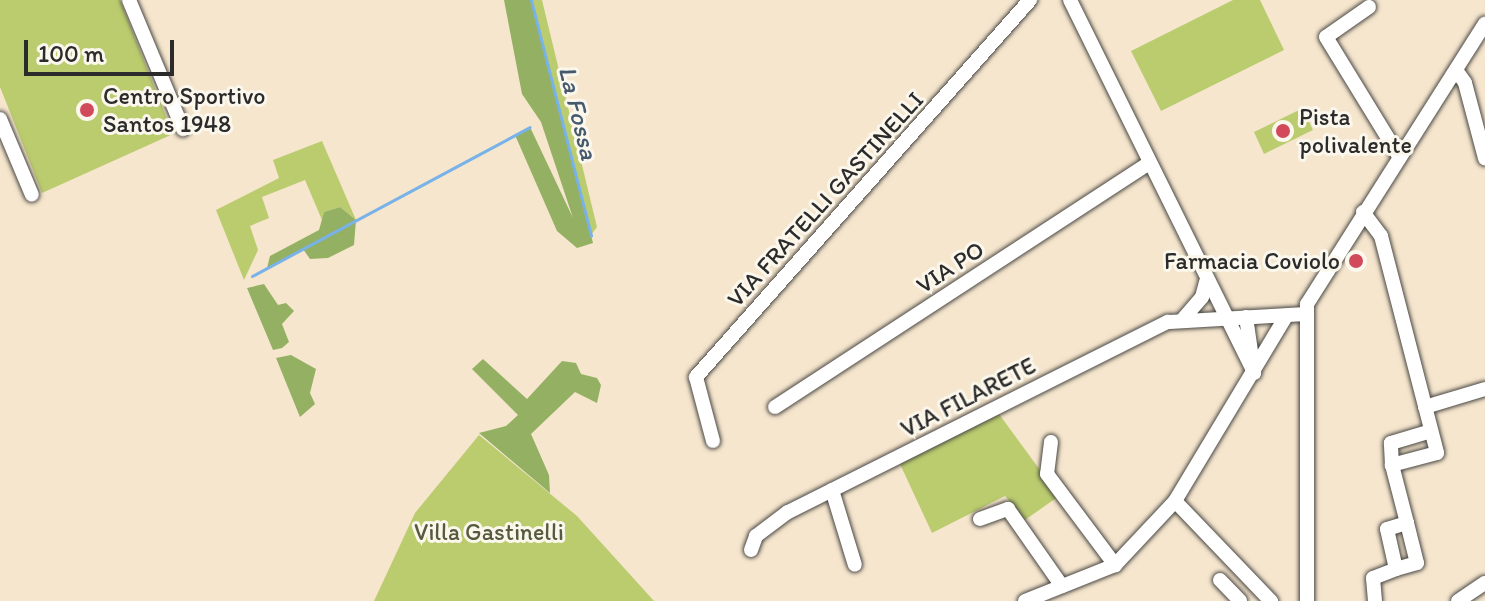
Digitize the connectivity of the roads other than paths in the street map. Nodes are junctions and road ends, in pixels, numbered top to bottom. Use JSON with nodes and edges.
{"nodes":[{"id":1,"x":129,"y":0,"type":"edge"},
{"id":2,"x":1030,"y":0,"type":"edge"},
{"id":3,"x":1070,"y":0,"type":"edge"},
{"id":4,"x":1369,"y":7,"type":"dead end"},
{"id":5,"x":1485,"y":24,"type":"edge"},
{"id":6,"x":1456,"y":70,"type":"junction"},
{"id":7,"x":0,"y":119,"type":"edge"},
{"id":8,"x":183,"y":129,"type":"dead end"},
{"id":9,"x":1399,"y":156,"type":"junction"},
{"id":10,"x":1485,"y":158,"type":"edge"},
{"id":11,"x":1148,"y":164,"type":"junction"},
{"id":12,"x":32,"y":195,"type":"dead end"},
{"id":13,"x":1363,"y":212,"type":"junction"},
{"id":14,"x":1206,"y":282,"type":"junction"},
{"id":15,"x":1307,"y":314,"type":"junction"},
{"id":16,"x":1286,"y":316,"type":"junction"},
{"id":17,"x":1223,"y":317,"type":"junction"},
{"id":18,"x":1246,"y":317,"type":"junction"},
{"id":19,"x":1183,"y":319,"type":"junction"},
{"id":20,"x":1254,"y":373,"type":"junction"},
{"id":21,"x":1485,"y":389,"type":"edge"},
{"id":22,"x":775,"y":407,"type":"dead end"},
{"id":23,"x":1425,"y":407,"type":"junction"},
{"id":24,"x":1431,"y":431,"type":"junction"},
{"id":25,"x":713,"y":441,"type":"dead end"},
{"id":26,"x":1051,"y":442,"type":"dead end"},
{"id":27,"x":1392,"y":465,"type":"junction"},
{"id":28,"x":832,"y":490,"type":"junction"},
{"id":29,"x":1175,"y":501,"type":"junction"},
{"id":30,"x":980,"y":519,"type":"dead end"},
{"id":31,"x":1407,"y":523,"type":"junction"},
{"id":32,"x":751,"y":550,"type":"dead end"},
{"id":33,"x":855,"y":565,"type":"dead end"},
{"id":34,"x":1115,"y":565,"type":"junction"},
{"id":35,"x":1396,"y":569,"type":"junction"},
{"id":36,"x":1220,"y":580,"type":"dead end"},
{"id":37,"x":1485,"y":583,"type":"edge"},
{"id":38,"x":1062,"y":586,"type":"junction"},
{"id":39,"x":1025,"y":601,"type":"edge"},
{"id":40,"x":1240,"y":601,"type":"edge"},
{"id":41,"x":1271,"y":601,"type":"edge"},
{"id":42,"x":1307,"y":601,"type":"edge"},
{"id":43,"x":1375,"y":601,"type":"edge"},
{"id":44,"x":1458,"y":601,"type":"edge"}],
"edges":[{"from":1,"to":8,"type":"street"},
{"from":2,"to":25,"type":"street","name":"VIA FRATELLI GASTINELLI"},
{"from":3,"to":11,"type":"street"},
{"from":4,"to":9,"type":"street"},
{"from":5,"to":6,"type":"street"},
{"from":6,"to":9,"type":"street"},
{"from":6,"to":10,"type":"street"},
{"from":7,"to":12,"type":"street"},
{"from":9,"to":13,"type":"street"},
{"from":11,"to":14,"type":"street"},
{"from":11,"to":22,"type":"street","name":"VIA PO"},
{"from":13,"to":15,"type":"street"},
{"from":13,"to":23,"type":"street"},
{"from":14,"to":17,"type":"street"},
{"from":14,"to":19,"type":"street"},
{"from":15,"to":16,"type":"street"},
{"from":15,"to":42,"type":"street"},
{"from":16,"to":18,"type":"street"},
{"from":16,"to":20,"type":"street"},
{"from":17,"to":18,"type":"street"},
{"from":17,"to":19,"type":"street","name":"VIA FILARETE"},
{"from":17,"to":20,"type":"street"},
{"from":18,"to":20,"type":"street"},
{"from":19,"to":28,"type":"street","name":"VIA FILARETE"},
{"from":20,"to":29,"type":"street"},
{"from":21,"to":23,"type":"street"},
{"from":23,"to":24,"type":"street"},
{"from":24,"to":27,"type":"street"},
{"from":24,"to":27,"type":"street"},
{"from":26,"to":34,"type":"street"},
{"from":27,"to":31,"type":"street"},
{"from":28,"to":32,"type":"street","name":"VIA FILARETE"},
{"from":28,"to":33,"type":"street"},
{"from":29,"to":34,"type":"street"},
{"from":29,"to":41,"type":"street"},
{"from":30,"to":38,"type":"street"},
{"from":31,"to":35,"type":"street"},
{"from":31,"to":35,"type":"street"},
{"from":34,"to":38,"type":"street"},
{"from":35,"to":43,"type":"street"},
{"from":36,"to":40,"type":"street"},
{"from":37,"to":44,"type":"street"},
{"from":38,"to":39,"type":"street"}]}
